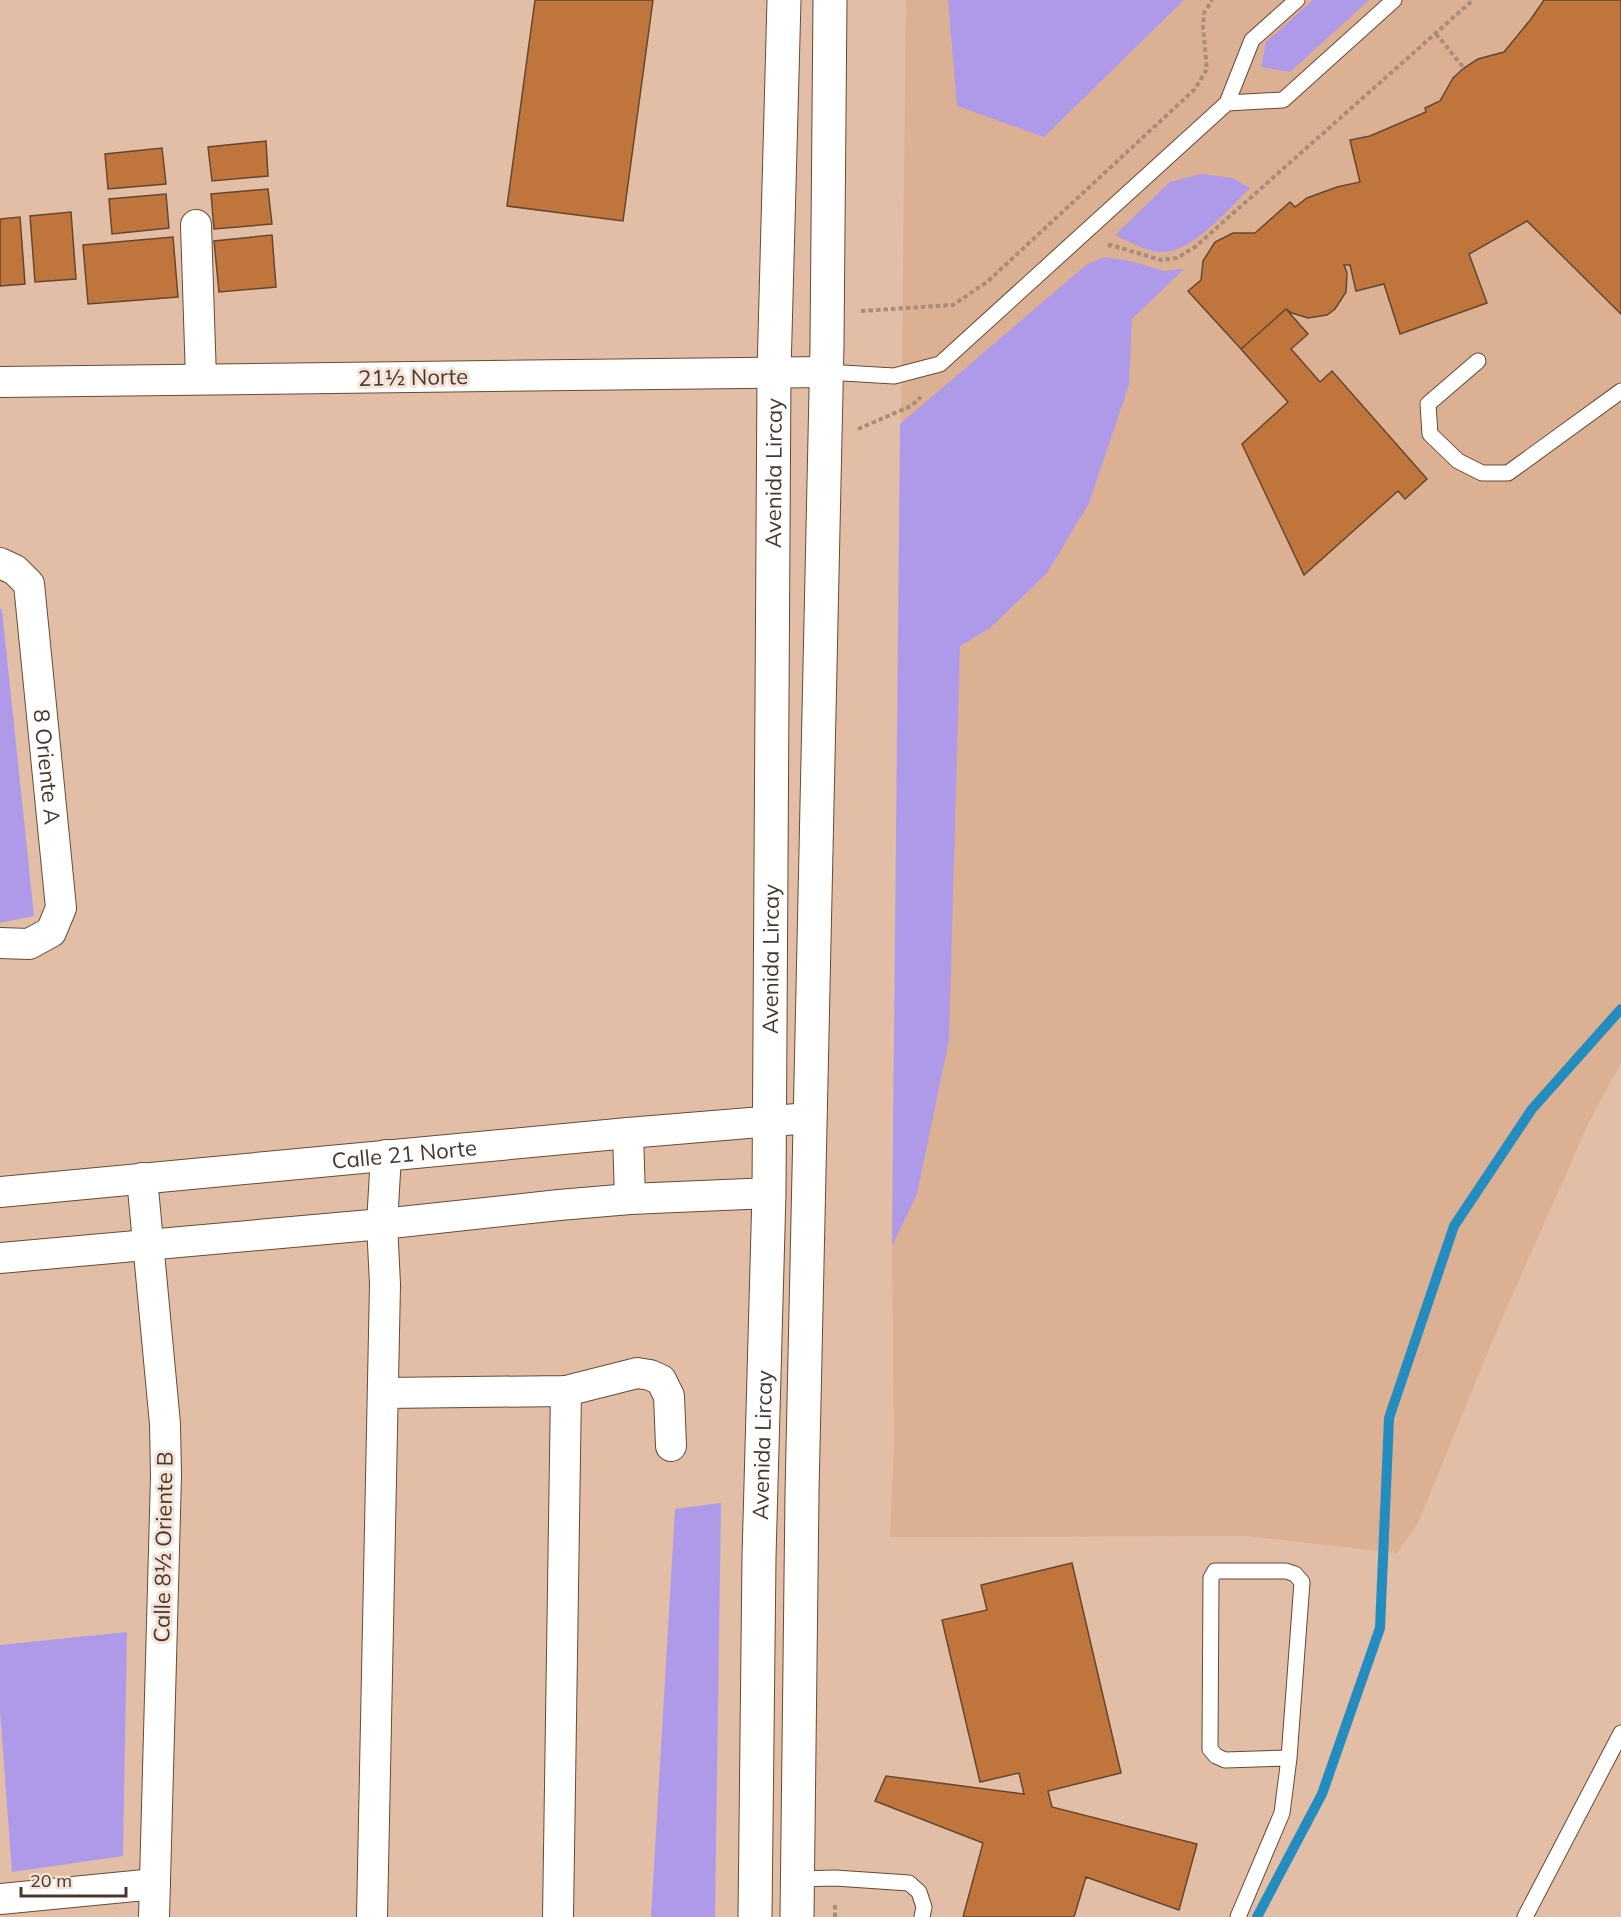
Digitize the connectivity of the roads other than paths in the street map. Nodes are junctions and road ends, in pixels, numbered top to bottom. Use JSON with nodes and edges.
{"nodes":[{"id":1,"x":784,"y":0,"type":"edge"},
{"id":2,"x":830,"y":0,"type":"edge"},
{"id":3,"x":1297,"y":0,"type":"edge"},
{"id":4,"x":1394,"y":0,"type":"edge"},
{"id":5,"x":1227,"y":103,"type":"junction"},
{"id":6,"x":196,"y":225,"type":"dead end"},
{"id":7,"x":1478,"y":362,"type":"dead end"},
{"id":8,"x":774,"y":372,"type":"junction"},
{"id":9,"x":826,"y":372,"type":"junction"},
{"id":10,"x":201,"y":379,"type":"junction"},
{"id":11,"x":0,"y":382,"type":"edge"},
{"id":12,"x":1621,"y":391,"type":"edge"},
{"id":13,"x":0,"y":563,"type":"edge"},
{"id":14,"x":0,"y":943,"type":"edge"},
{"id":15,"x":809,"y":1118,"type":"junction"},
{"id":16,"x":769,"y":1122,"type":"junction"},
{"id":17,"x":628,"y":1133,"type":"junction"},
{"id":18,"x":386,"y":1155,"type":"junction"},
{"id":19,"x":142,"y":1178,"type":"junction"},
{"id":20,"x":0,"y":1192,"type":"edge"},
{"id":21,"x":769,"y":1193,"type":"junction"},
{"id":22,"x":630,"y":1199,"type":"junction"},
{"id":23,"x":382,"y":1224,"type":"junction"},
{"id":24,"x":148,"y":1244,"type":"junction"},
{"id":25,"x":0,"y":1258,"type":"edge"},
{"id":26,"x":567,"y":1391,"type":"junction"},
{"id":27,"x":383,"y":1393,"type":"junction"},
{"id":28,"x":671,"y":1446,"type":"dead end"},
{"id":29,"x":1621,"y":1733,"type":"edge"},
{"id":30,"x":1289,"y":1758,"type":"junction"},
{"id":31,"x":797,"y":1879,"type":"junction"},
{"id":32,"x":155,"y":1884,"type":"junction"},
{"id":33,"x":0,"y":1899,"type":"edge"},
{"id":34,"x":154,"y":1917,"type":"edge"},
{"id":35,"x":372,"y":1917,"type":"edge"},
{"id":36,"x":558,"y":1917,"type":"edge"},
{"id":37,"x":755,"y":1917,"type":"edge"},
{"id":38,"x":797,"y":1917,"type":"edge"},
{"id":39,"x":922,"y":1917,"type":"edge"},
{"id":40,"x":1238,"y":1917,"type":"edge"},
{"id":41,"x":1525,"y":1917,"type":"edge"}],
"edges":[{"from":1,"to":8,"type":"main road","name":"Avenida Lircay"},
{"from":2,"to":9,"type":"main road","name":"Avenida Lircay"},
{"from":3,"to":5,"type":"lane"},
{"from":4,"to":5,"type":"lane"},
{"from":5,"to":9,"type":"lane"},
{"from":6,"to":10,"type":"street"},
{"from":7,"to":12,"type":"lane"},
{"from":8,"to":9,"type":"street","name":"21½ Norte"},
{"from":8,"to":10,"type":"street","name":"21½ Norte"},
{"from":8,"to":16,"type":"main road","name":"Avenida Lircay"},
{"from":9,"to":15,"type":"main road","name":"Avenida Lircay"},
{"from":10,"to":11,"type":"street","name":"21½ Norte"},
{"from":13,"to":14,"type":"street","name":"8 Oriente A"},
{"from":15,"to":16,"type":"street","name":"Calle 21 Norte"},
{"from":15,"to":31,"type":"main road","name":"Avenida Lircay"},
{"from":16,"to":17,"type":"street","name":"Calle 21 Norte"},
{"from":16,"to":21,"type":"main road","name":"Avenida Lircay"},
{"from":17,"to":18,"type":"street","name":"Calle 21 Norte"},
{"from":17,"to":22,"type":"street"},
{"from":18,"to":19,"type":"street","name":"Calle 21 Norte"},
{"from":18,"to":23,"type":"street"},
{"from":19,"to":20,"type":"street","name":"Calle 21 Norte"},
{"from":19,"to":24,"type":"street","name":"Calle 8½ Oriente B"},
{"from":21,"to":22,"type":"street"},
{"from":21,"to":37,"type":"main road","name":"Avenida Lircay"},
{"from":22,"to":23,"type":"street"},
{"from":23,"to":24,"type":"street"},
{"from":23,"to":27,"type":"street"},
{"from":24,"to":25,"type":"street"},
{"from":24,"to":32,"type":"street","name":"Calle 8½ Oriente B"},
{"from":26,"to":27,"type":"street"},
{"from":26,"to":28,"type":"street"},
{"from":26,"to":36,"type":"street"},
{"from":27,"to":35,"type":"street"},
{"from":29,"to":41,"type":"lane"},
{"from":30,"to":30,"type":"lane"},
{"from":30,"to":40,"type":"lane"},
{"from":31,"to":38,"type":"main road","name":"Avenida Lircay"},
{"from":31,"to":39,"type":"lane"},
{"from":32,"to":33,"type":"street"},
{"from":32,"to":34,"type":"street","name":"Calle 8½ Oriente B"}]}
